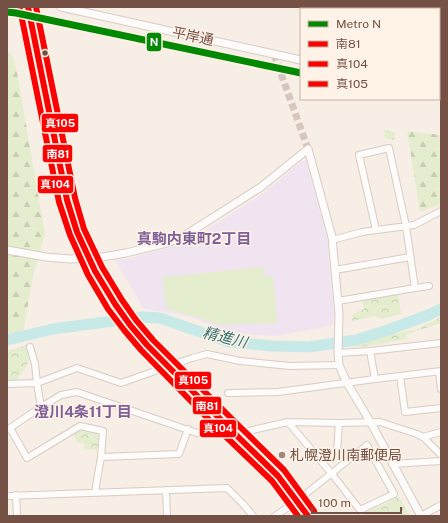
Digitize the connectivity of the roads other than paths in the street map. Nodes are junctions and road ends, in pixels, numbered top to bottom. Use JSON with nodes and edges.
{"nodes":[{"id":1,"x":28,"y":7,"type":"edge"},
{"id":2,"x":61,"y":7,"type":"edge"},
{"id":3,"x":300,"y":60,"type":"edge"},
{"id":4,"x":441,"y":211,"type":"edge"},
{"id":5,"x":406,"y":226,"type":"junction"},
{"id":6,"x":376,"y":230,"type":"junction"},
{"id":7,"x":332,"y":240,"type":"junction"},
{"id":8,"x":7,"y":250,"type":"edge"},
{"id":9,"x":410,"y":257,"type":"junction"},
{"id":10,"x":335,"y":270,"type":"junction"},
{"id":11,"x":429,"y":286,"type":"dead end"},
{"id":12,"x":416,"y":288,"type":"junction"},
{"id":13,"x":338,"y":301,"type":"junction"},
{"id":14,"x":441,"y":343,"type":"edge"},
{"id":15,"x":30,"y":347,"type":"dead end"},
{"id":16,"x":338,"y":350,"type":"junction"},
{"id":17,"x":370,"y":351,"type":"junction"},
{"id":18,"x":339,"y":365,"type":"junction"},
{"id":19,"x":440,"y":372,"type":"edge"},
{"id":20,"x":400,"y":376,"type":"junction"},
{"id":21,"x":375,"y":379,"type":"junction"},
{"id":22,"x":37,"y":383,"type":"junction"},
{"id":23,"x":347,"y":383,"type":"junction"},
{"id":24,"x":7,"y":384,"type":"edge"},
{"id":25,"x":441,"y":389,"type":"edge"},
{"id":26,"x":228,"y":393,"type":"dead end"},
{"id":27,"x":41,"y":407,"type":"junction"},
{"id":28,"x":441,"y":408,"type":"edge"},
{"id":29,"x":288,"y":422,"type":"junction"},
{"id":30,"x":371,"y":423,"type":"junction"},
{"id":31,"x":339,"y":424,"type":"junction"},
{"id":32,"x":8,"y":429,"type":"edge"},
{"id":33,"x":188,"y":429,"type":"junction"},
{"id":34,"x":232,"y":431,"type":"junction"},
{"id":35,"x":441,"y":432,"type":"edge"},
{"id":36,"x":423,"y":438,"type":"junction"},
{"id":37,"x":337,"y":451,"type":"dead end"},
{"id":38,"x":441,"y":455,"type":"edge"},
{"id":39,"x":101,"y":457,"type":"junction"},
{"id":40,"x":441,"y":461,"type":"edge"},
{"id":41,"x":392,"y":464,"type":"junction"},
{"id":42,"x":332,"y":474,"type":"junction"},
{"id":43,"x":166,"y":490,"type":"junction"},
{"id":44,"x":95,"y":492,"type":"junction"},
{"id":45,"x":16,"y":495,"type":"junction"},
{"id":46,"x":7,"y":496,"type":"edge"},
{"id":47,"x":297,"y":501,"type":"junction"},
{"id":48,"x":441,"y":505,"type":"edge"},
{"id":49,"x":361,"y":513,"type":"edge"},
{"id":50,"x":17,"y":516,"type":"edge"},
{"id":51,"x":167,"y":516,"type":"edge"},
{"id":52,"x":253,"y":516,"type":"edge"},
{"id":53,"x":275,"y":516,"type":"edge"},
{"id":54,"x":308,"y":516,"type":"edge"},
{"id":55,"x":421,"y":516,"type":"edge"}],
"edges":[{"from":1,"to":34,"type":"main road","bridge":true},
{"from":2,"to":3,"type":"street","name":"平岸通"},
{"from":4,"to":5,"type":"street"},
{"from":5,"to":6,"type":"street"},
{"from":5,"to":6,"type":"street"},
{"from":5,"to":9,"type":"street"},
{"from":6,"to":7,"type":"street"},
{"from":7,"to":8,"type":"street"},
{"from":7,"to":10,"type":"street"},
{"from":9,"to":10,"type":"street"},
{"from":9,"to":12,"type":"street"},
{"from":10,"to":13,"type":"street"},
{"from":11,"to":12,"type":"street"},
{"from":12,"to":13,"type":"street"},
{"from":13,"to":16,"type":"street"},
{"from":14,"to":17,"type":"street"},
{"from":15,"to":22,"type":"street"},
{"from":16,"to":17,"type":"street"},
{"from":16,"to":18,"type":"street"},
{"from":17,"to":21,"type":"street"},
{"from":18,"to":22,"type":"street"},
{"from":18,"to":23,"type":"street"},
{"from":19,"to":20,"type":"street"},
{"from":19,"to":25,"type":"street"},
{"from":20,"to":21,"type":"street"},
{"from":20,"to":28,"type":"street"},
{"from":21,"to":23,"type":"street"},
{"from":22,"to":24,"type":"street"},
{"from":22,"to":27,"type":"street"},
{"from":23,"to":26,"type":"street"},
{"from":23,"to":30,"type":"street"},
{"from":27,"to":32,"type":"street"},
{"from":27,"to":33,"type":"street"},
{"from":29,"to":31,"type":"street"},
{"from":29,"to":34,"type":"street"},
{"from":29,"to":42,"type":"street"},
{"from":30,"to":31,"type":"street"},
{"from":30,"to":36,"type":"street"},
{"from":30,"to":41,"type":"street"},
{"from":31,"to":37,"type":"street"},
{"from":32,"to":39,"type":"street"},
{"from":33,"to":34,"type":"street"},
{"from":33,"to":39,"type":"street"},
{"from":34,"to":47,"type":"main road"},
{"from":35,"to":36,"type":"street"},
{"from":36,"to":38,"type":"street"},
{"from":39,"to":44,"type":"street"},
{"from":40,"to":41,"type":"street"},
{"from":41,"to":55,"type":"street"},
{"from":42,"to":47,"type":"street"},
{"from":42,"to":49,"type":"street"},
{"from":42,"to":49,"type":"street"},
{"from":43,"to":44,"type":"street"},
{"from":43,"to":51,"type":"street"},
{"from":43,"to":52,"type":"street"},
{"from":44,"to":45,"type":"street"},
{"from":45,"to":46,"type":"street"},
{"from":45,"to":50,"type":"street"},
{"from":47,"to":53,"type":"street"},
{"from":47,"to":54,"type":"main road"},
{"from":48,"to":55,"type":"street"}]}
